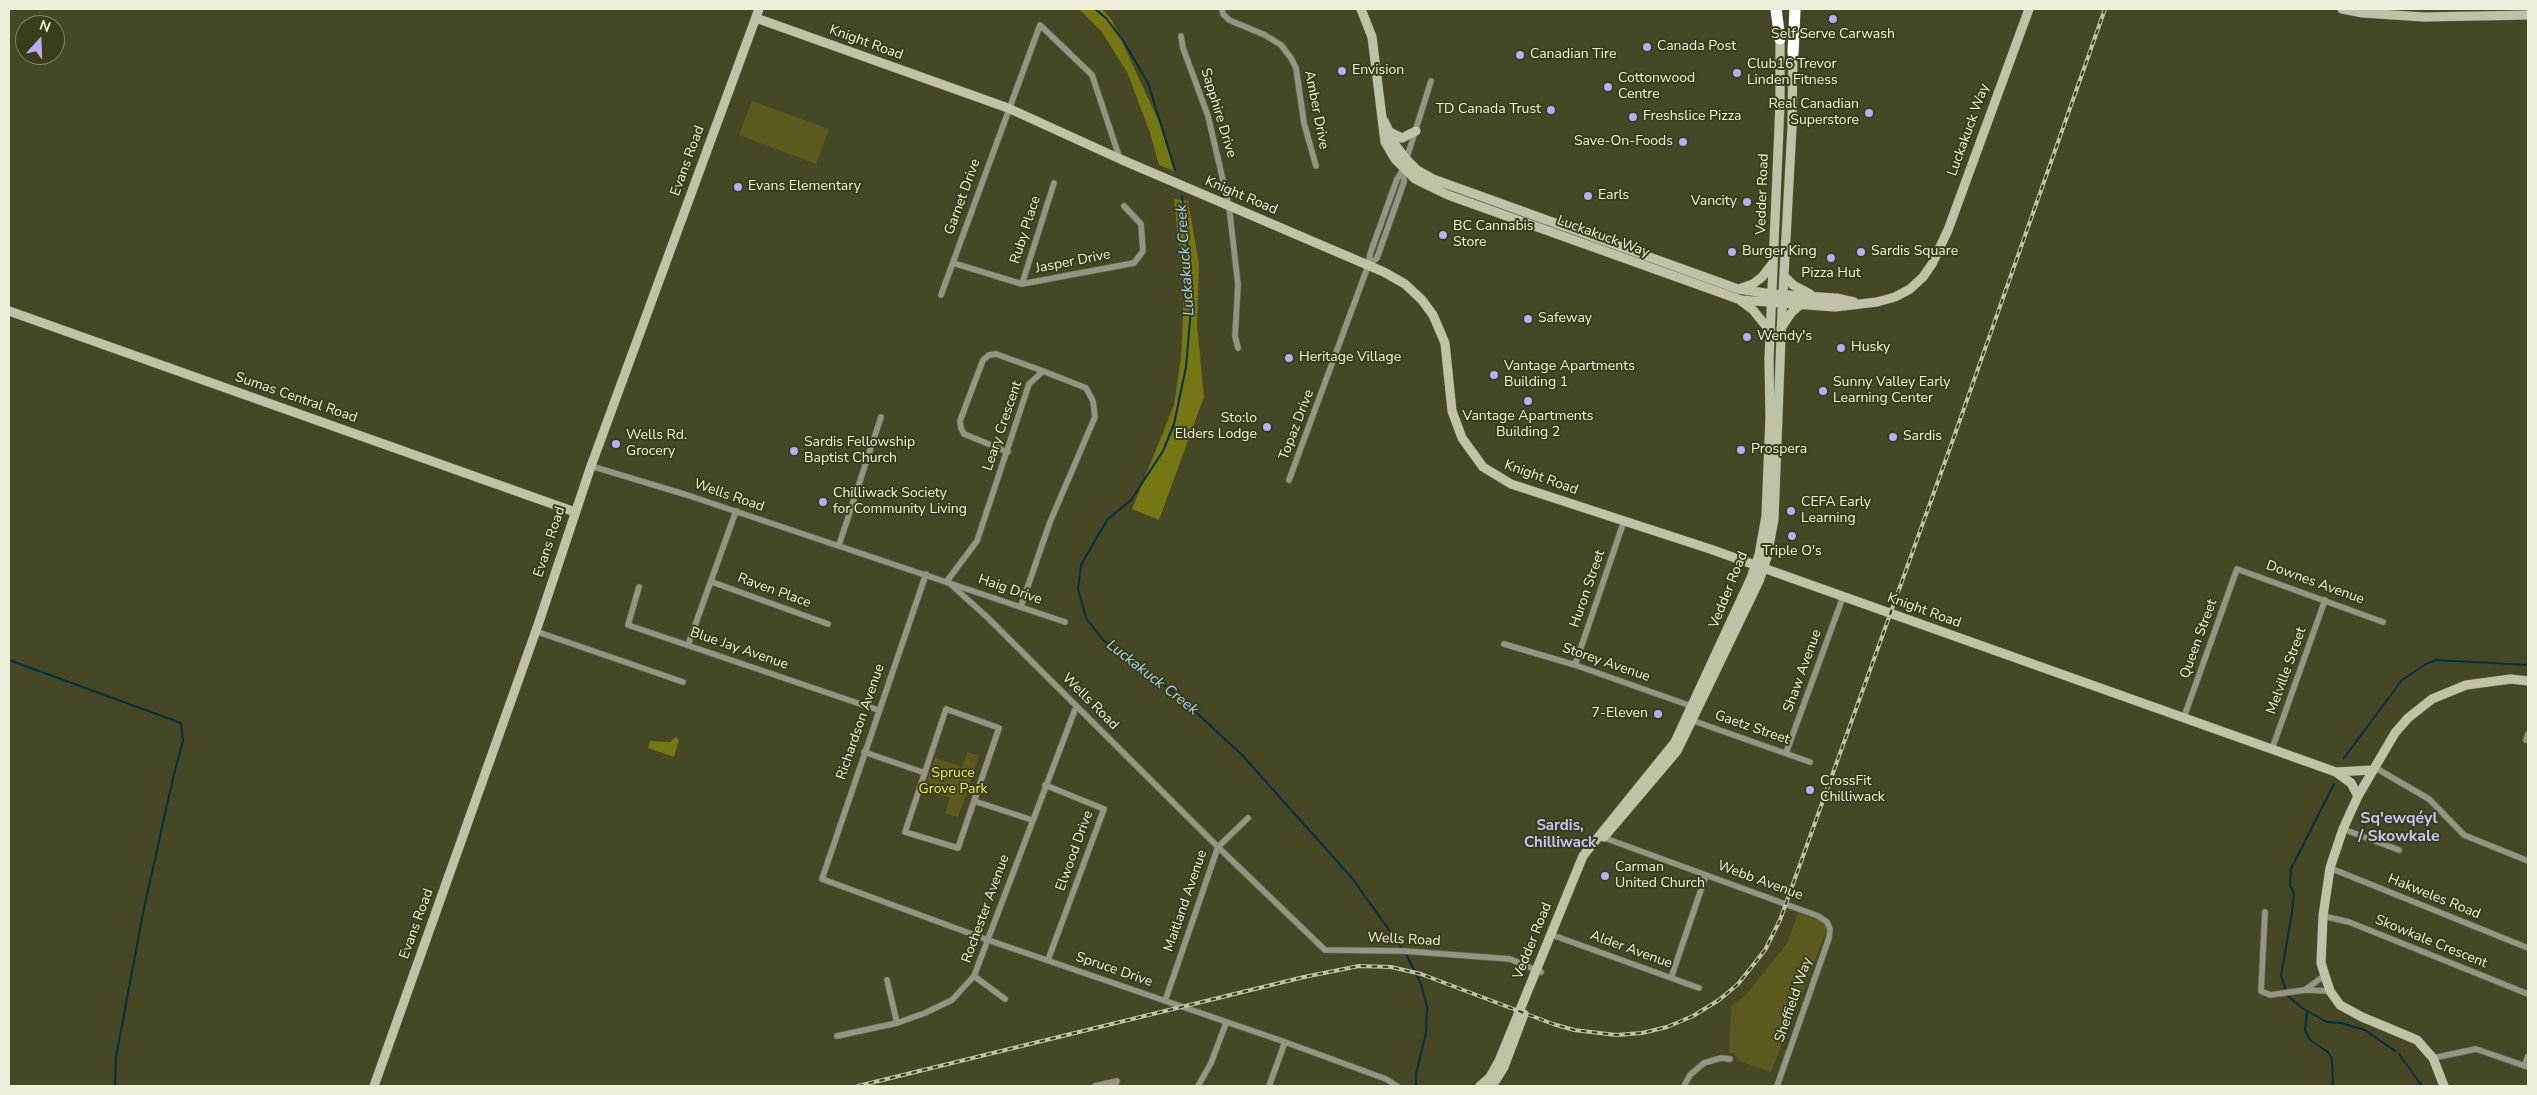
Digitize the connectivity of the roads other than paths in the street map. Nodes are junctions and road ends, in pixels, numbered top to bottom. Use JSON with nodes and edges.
{"nodes":[{"id":1,"x":1222,"y":9,"type":"edge"},
{"id":2,"x":1361,"y":9,"type":"edge"},
{"id":3,"x":1776,"y":9,"type":"edge"},
{"id":4,"x":1781,"y":9,"type":"edge"},
{"id":5,"x":1793,"y":9,"type":"edge"},
{"id":6,"x":2029,"y":9,"type":"edge"},
{"id":7,"x":2342,"y":9,"type":"edge"},
{"id":8,"x":757,"y":13,"type":"edge"},
{"id":9,"x":2528,"y":15,"type":"edge"},
{"id":10,"x":1181,"y":36,"type":"dead end"},
{"id":11,"x":1780,"y":39,"type":"junction"},
{"id":12,"x":1793,"y":53,"type":"joint"},
{"id":13,"x":1431,"y":82,"type":"dead end"},
{"id":14,"x":1008,"y":108,"type":"junction"},
{"id":15,"x":1382,"y":115,"type":"junction"},
{"id":16,"x":1416,"y":131,"type":"junction"},
{"id":17,"x":1389,"y":132,"type":"junction"},
{"id":18,"x":1120,"y":159,"type":"junction"},
{"id":19,"x":1406,"y":160,"type":"junction"},
{"id":20,"x":1316,"y":166,"type":"dead end"},
{"id":21,"x":1403,"y":170,"type":"junction"},
{"id":22,"x":1054,"y":183,"type":"dead end"},
{"id":23,"x":1124,"y":206,"type":"dead end"},
{"id":24,"x":1229,"y":206,"type":"junction"},
{"id":25,"x":1773,"y":262,"type":"junction"},
{"id":26,"x":953,"y":263,"type":"junction"},
{"id":27,"x":1368,"y":266,"type":"junction"},
{"id":28,"x":1784,"y":276,"type":"junction"},
{"id":29,"x":1022,"y":284,"type":"junction"},
{"id":30,"x":1738,"y":289,"type":"junction"},
{"id":31,"x":941,"y":295,"type":"dead end"},
{"id":32,"x":1819,"y":298,"type":"junction"},
{"id":33,"x":1772,"y":299,"type":"junction"},
{"id":34,"x":1741,"y":300,"type":"junction"},
{"id":35,"x":1783,"y":300,"type":"junction"},
{"id":36,"x":1862,"y":304,"type":"junction"},
{"id":37,"x":1800,"y":305,"type":"junction"},
{"id":38,"x":9,"y":311,"type":"edge"},
{"id":39,"x":1781,"y":328,"type":"junction"},
{"id":40,"x":1770,"y":332,"type":"junction"},
{"id":41,"x":1238,"y":348,"type":"dead end"},
{"id":42,"x":1043,"y":371,"type":"junction"},
{"id":43,"x":881,"y":417,"type":"dead end"},
{"id":44,"x":1008,"y":452,"type":"junction"},
{"id":45,"x":591,"y":466,"type":"junction"},
{"id":46,"x":1289,"y":480,"type":"dead end"},
{"id":47,"x":736,"y":511,"type":"junction"},
{"id":48,"x":575,"y":512,"type":"junction"},
{"id":49,"x":1624,"y":521,"type":"junction"},
{"id":50,"x":839,"y":545,"type":"junction"},
{"id":51,"x":1759,"y":567,"type":"junction"},
{"id":52,"x":2237,"y":569,"type":"joint"},
{"id":53,"x":926,"y":574,"type":"junction"},
{"id":54,"x":946,"y":581,"type":"junction"},
{"id":55,"x":712,"y":582,"type":"junction"},
{"id":56,"x":639,"y":587,"type":"dead end"},
{"id":57,"x":1843,"y":597,"type":"junction"},
{"id":58,"x":2326,"y":600,"type":"junction"},
{"id":59,"x":1021,"y":606,"type":"junction"},
{"id":60,"x":1065,"y":622,"type":"dead end"},
{"id":61,"x":2383,"y":622,"type":"dead end"},
{"id":62,"x":828,"y":624,"type":"dead end"},
{"id":63,"x":535,"y":632,"type":"junction"},
{"id":64,"x":1504,"y":644,"type":"dead end"},
{"id":65,"x":688,"y":645,"type":"junction"},
{"id":66,"x":1575,"y":665,"type":"junction"},
{"id":67,"x":2528,"y":681,"type":"edge"},
{"id":68,"x":684,"y":682,"type":"dead end"},
{"id":69,"x":1076,"y":707,"type":"junction"},
{"id":70,"x":1695,"y":707,"type":"junction"},
{"id":71,"x":878,"y":710,"type":"junction"},
{"id":72,"x":2184,"y":718,"type":"junction"},
{"id":73,"x":1690,"y":719,"type":"junction"},
{"id":74,"x":2272,"y":749,"type":"junction"},
{"id":75,"x":864,"y":752,"type":"junction"},
{"id":76,"x":1786,"y":753,"type":"junction"},
{"id":77,"x":1810,"y":762,"type":"dead end"},
{"id":78,"x":2373,"y":769,"type":"junction"},
{"id":79,"x":2336,"y":772,"type":"junction"},
{"id":80,"x":925,"y":773,"type":"junction"},
{"id":81,"x":1046,"y":785,"type":"junction"},
{"id":82,"x":2358,"y":796,"type":"junction"},
{"id":83,"x":974,"y":801,"type":"junction"},
{"id":84,"x":1248,"y":818,"type":"dead end"},
{"id":85,"x":1032,"y":820,"type":"junction"},
{"id":86,"x":2343,"y":829,"type":"junction"},
{"id":87,"x":1601,"y":836,"type":"junction"},
{"id":88,"x":1218,"y":847,"type":"junction"},
{"id":89,"x":2399,"y":850,"type":"dead end"},
{"id":90,"x":2528,"y":861,"type":"edge"},
{"id":91,"x":2330,"y":868,"type":"junction"},
{"id":92,"x":1706,"y":875,"type":"junction"},
{"id":93,"x":822,"y":879,"type":"joint"},
{"id":94,"x":2265,"y":912,"type":"dead end"},
{"id":95,"x":2323,"y":916,"type":"junction"},
{"id":96,"x":1827,"y":922,"type":"joint"},
{"id":97,"x":1555,"y":936,"type":"junction"},
{"id":98,"x":988,"y":940,"type":"junction"},
{"id":99,"x":2528,"y":948,"type":"edge"},
{"id":100,"x":1048,"y":960,"type":"junction"},
{"id":101,"x":1539,"y":971,"type":"junction"},
{"id":102,"x":2325,"y":975,"type":"junction"},
{"id":103,"x":974,"y":976,"type":"junction"},
{"id":104,"x":1671,"y":978,"type":"junction"},
{"id":105,"x":887,"y":980,"type":"dead end"},
{"id":106,"x":1699,"y":988,"type":"dead end"},
{"id":107,"x":2305,"y":990,"type":"junction"},
{"id":108,"x":2330,"y":991,"type":"junction"},
{"id":109,"x":2528,"y":994,"type":"edge"},
{"id":110,"x":1005,"y":999,"type":"dead end"},
{"id":111,"x":1165,"y":1001,"type":"junction"},
{"id":112,"x":897,"y":1023,"type":"junction"},
{"id":113,"x":1226,"y":1024,"type":"junction"},
{"id":114,"x":837,"y":1036,"type":"dead end"},
{"id":115,"x":1285,"y":1042,"type":"junction"},
{"id":116,"x":2528,"y":1056,"type":"edge"},
{"id":117,"x":2433,"y":1058,"type":"junction"},
{"id":118,"x":1730,"y":1059,"type":"dead end"},
{"id":119,"x":2526,"y":1067,"type":"edge"},
{"id":120,"x":374,"y":1086,"type":"edge"},
{"id":121,"x":1095,"y":1086,"type":"edge"},
{"id":122,"x":1115,"y":1086,"type":"edge"},
{"id":123,"x":1198,"y":1086,"type":"edge"},
{"id":124,"x":1269,"y":1086,"type":"edge"},
{"id":125,"x":1397,"y":1086,"type":"edge"},
{"id":126,"x":1480,"y":1086,"type":"edge"},
{"id":127,"x":1492,"y":1086,"type":"edge"},
{"id":128,"x":1684,"y":1086,"type":"edge"},
{"id":129,"x":1777,"y":1086,"type":"edge"},
{"id":130,"x":2444,"y":1086,"type":"edge"}],
"edges":[{"from":1,"to":20,"type":"street","name":"Amber Drive"},
{"from":2,"to":15,"type":"street","name":"Luckakuck Way"},
{"from":3,"to":11,"type":"highway"},
{"from":4,"to":11,"type":"street","name":"Vedder Road"},
{"from":5,"to":12,"type":"highway"},
{"from":6,"to":36,"type":"street","name":"Luckakuck Way"},
{"from":7,"to":9,"type":"street"},
{"from":8,"to":14,"type":"street","name":"Knight Road"},
{"from":8,"to":45,"type":"street","name":"Evans Road"},
{"from":10,"to":24,"type":"street","name":"Sapphire Drive"},
{"from":11,"to":25,"type":"street","name":"Vedder Road"},
{"from":12,"to":28,"type":"street","name":"Vedder Road"},
{"from":13,"to":16,"type":"street","name":"Topaz Drive"},
{"from":14,"to":18,"type":"street","name":"Knight Road"},
{"from":14,"to":18,"type":"street","name":"Garnet Drive"},
{"from":14,"to":26,"type":"street","name":"Garnet Drive"},
{"from":15,"to":17,"type":"street","name":"Luckakuck Way"},
{"from":15,"to":21,"type":"street","name":"Luckakuck Way"},
{"from":16,"to":17,"type":"street"},
{"from":16,"to":19,"type":"street","name":"Topaz Drive"},
{"from":17,"to":19,"type":"street","name":"Luckakuck Way"},
{"from":18,"to":24,"type":"street","name":"Knight Road"},
{"from":19,"to":21,"type":"street","name":"Topaz Drive"},
{"from":19,"to":30,"type":"street","name":"Luckakuck Way"},
{"from":21,"to":27,"type":"street","name":"Topaz Drive"},
{"from":21,"to":34,"type":"street","name":"Luckakuck Way"},
{"from":22,"to":29,"type":"street","name":"Ruby Place"},
{"from":23,"to":29,"type":"street","name":"Jasper Drive"},
{"from":24,"to":27,"type":"street","name":"Knight Road"},
{"from":24,"to":41,"type":"street","name":"Sapphire Drive"},
{"from":25,"to":30,"type":"street"},
{"from":25,"to":33,"type":"street","name":"Vedder Road"},
{"from":26,"to":29,"type":"street","name":"Jasper Drive"},
{"from":26,"to":31,"type":"street","name":"Garnet Drive"},
{"from":27,"to":46,"type":"street","name":"Topaz Drive"},
{"from":27,"to":49,"type":"street","name":"Knight Road"},
{"from":28,"to":32,"type":"street"},
{"from":28,"to":35,"type":"street","name":"Vedder Road"},
{"from":30,"to":33,"type":"street","name":"Luckakuck Way"},
{"from":32,"to":35,"type":"street","name":"Luckakuck Way"},
{"from":32,"to":36,"type":"street","name":"Luckakuck Way"},
{"from":33,"to":34,"type":"street","name":"Luckakuck Way"},
{"from":33,"to":35,"type":"street","name":"Luckakuck Way"},
{"from":33,"to":40,"type":"street","name":"Vedder Road"},
{"from":34,"to":40,"type":"street"},
{"from":35,"to":37,"type":"street","name":"Luckakuck Way"},
{"from":35,"to":39,"type":"street","name":"Vedder Road"},
{"from":36,"to":37,"type":"street","name":"Luckakuck Way"},
{"from":37,"to":39,"type":"street"},
{"from":38,"to":48,"type":"street","name":"Sumas Central Road"},
{"from":39,"to":51,"type":"street","name":"Vedder Road"},
{"from":40,"to":51,"type":"street","name":"Vedder Road"},
{"from":42,"to":44,"type":"street","name":"Leary Crescent"},
{"from":42,"to":44,"type":"street"},
{"from":42,"to":59,"type":"street"},
{"from":43,"to":50,"type":"street"},
{"from":44,"to":54,"type":"street","name":"Leary Crescent"},
{"from":45,"to":47,"type":"street","name":"Wells Road"},
{"from":45,"to":48,"type":"street","name":"Evans Road"},
{"from":47,"to":50,"type":"street","name":"Wells Road"},
{"from":47,"to":55,"type":"street"},
{"from":48,"to":63,"type":"street","name":"Evans Road"},
{"from":49,"to":51,"type":"street","name":"Knight Road"},
{"from":49,"to":66,"type":"street","name":"Huron Street"},
{"from":50,"to":53,"type":"street","name":"Wells Road"},
{"from":51,"to":57,"type":"street","name":"Knight Road"},
{"from":51,"to":70,"type":"street","name":"Vedder Road"},
{"from":52,"to":58,"type":"street","name":"Downes Avenue"},
{"from":52,"to":72,"type":"street","name":"Queen Street"},
{"from":53,"to":54,"type":"street","name":"Wells Road"},
{"from":53,"to":71,"type":"street","name":"Richardson Avenue"},
{"from":54,"to":59,"type":"street","name":"Haig Drive"},
{"from":54,"to":69,"type":"street","name":"Wells Road"},
{"from":55,"to":62,"type":"street","name":"Raven Place"},
{"from":55,"to":65,"type":"street"},
{"from":56,"to":65,"type":"street","name":"Blue Jay Avenue"},
{"from":57,"to":72,"type":"street","name":"Knight Road"},
{"from":57,"to":76,"type":"street","name":"Shaw Avenue"},
{"from":58,"to":61,"type":"street","name":"Downes Avenue"},
{"from":58,"to":74,"type":"street","name":"Melville Street"},
{"from":59,"to":60,"type":"street","name":"Haig Drive"},
{"from":63,"to":68,"type":"street"},
{"from":63,"to":120,"type":"street","name":"Evans Road"},
{"from":64,"to":66,"type":"street","name":"Storey Avenue"},
{"from":65,"to":71,"type":"street","name":"Blue Jay Avenue"},
{"from":66,"to":70,"type":"street","name":"Storey Avenue"},
{"from":67,"to":78,"type":"street"},
{"from":69,"to":81,"type":"street","name":"Rochester Avenue"},
{"from":69,"to":88,"type":"street","name":"Wells Road"},
{"from":70,"to":73,"type":"street","name":"Vedder Road"},
{"from":71,"to":75,"type":"street","name":"Richardson Avenue"},
{"from":72,"to":74,"type":"street","name":"Knight Road"},
{"from":73,"to":76,"type":"street","name":"Gaetz Street"},
{"from":73,"to":87,"type":"street","name":"Vedder Road"},
{"from":74,"to":79,"type":"street","name":"Knight Road"},
{"from":75,"to":80,"type":"street"},
{"from":75,"to":93,"type":"street","name":"Richardson Avenue"},
{"from":76,"to":77,"type":"street","name":"Gaetz Street"},
{"from":78,"to":79,"type":"street","name":"Knight Road"},
{"from":78,"to":82,"type":"street"},
{"from":78,"to":90,"type":"street"},
{"from":79,"to":82,"type":"street","name":"Knight Road"},
{"from":80,"to":83,"type":"street"},
{"from":80,"to":83,"type":"street"},
{"from":81,"to":85,"type":"street","name":"Rochester Avenue"},
{"from":81,"to":100,"type":"street","name":"Elwood Drive"},
{"from":82,"to":86,"type":"street"},
{"from":83,"to":85,"type":"street"},
{"from":84,"to":88,"type":"street","name":"Maitland Avenue"},
{"from":85,"to":98,"type":"street","name":"Rochester Avenue"},
{"from":86,"to":89,"type":"street"},
{"from":86,"to":91,"type":"street"},
{"from":87,"to":92,"type":"street","name":"Webb Avenue"},
{"from":87,"to":97,"type":"street","name":"Vedder Road"},
{"from":87,"to":101,"type":"street","name":"Vedder Road"},
{"from":88,"to":101,"type":"street","name":"Wells Road"},
{"from":88,"to":111,"type":"street","name":"Maitland Avenue"},
{"from":91,"to":95,"type":"street"},
{"from":91,"to":99,"type":"street","name":"Hakweles Road"},
{"from":92,"to":96,"type":"street","name":"Webb Avenue"},
{"from":92,"to":104,"type":"street"},
{"from":93,"to":98,"type":"street","name":"Spruce Drive"},
{"from":94,"to":107,"type":"street"},
{"from":95,"to":102,"type":"street"},
{"from":95,"to":109,"type":"street","name":"Skowkale Crescent"},
{"from":96,"to":129,"type":"street","name":"Sheffield Way"},
{"from":97,"to":101,"type":"street","name":"Vedder Road"},
{"from":97,"to":104,"type":"street","name":"Alder Avenue"},
{"from":98,"to":100,"type":"street","name":"Spruce Drive"},
{"from":98,"to":103,"type":"street","name":"Rochester Avenue"},
{"from":100,"to":111,"type":"street","name":"Spruce Drive"},
{"from":101,"to":126,"type":"street","name":"Vedder Road"},
{"from":101,"to":127,"type":"street","name":"Vedder Road"},
{"from":102,"to":107,"type":"street"},
{"from":102,"to":108,"type":"street"},
{"from":103,"to":110,"type":"street"},
{"from":103,"to":112,"type":"street","name":"Rochester Avenue"},
{"from":104,"to":106,"type":"street","name":"Alder Avenue"},
{"from":105,"to":112,"type":"street"},
{"from":107,"to":108,"type":"street"},
{"from":108,"to":117,"type":"street"},
{"from":111,"to":113,"type":"street","name":"Spruce Drive"},
{"from":112,"to":114,"type":"street","name":"Rochester Avenue"},
{"from":113,"to":115,"type":"street","name":"Spruce Drive"},
{"from":113,"to":123,"type":"street"},
{"from":115,"to":124,"type":"street"},
{"from":115,"to":125,"type":"street","name":"Spruce Drive"},
{"from":116,"to":119,"type":"street"},
{"from":117,"to":119,"type":"street"},
{"from":117,"to":130,"type":"street"},
{"from":118,"to":128,"type":"street"},
{"from":121,"to":122,"type":"street"}]}
